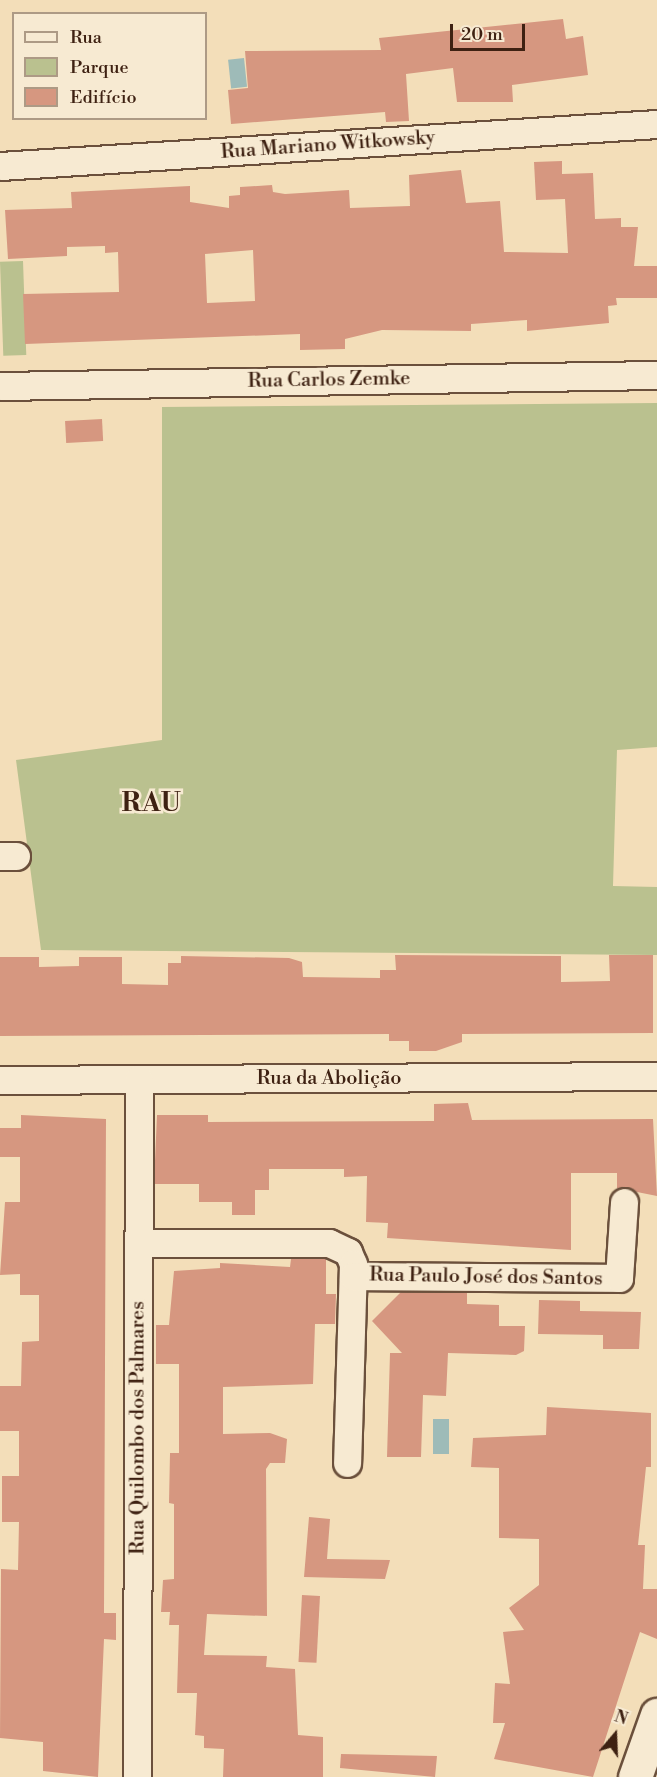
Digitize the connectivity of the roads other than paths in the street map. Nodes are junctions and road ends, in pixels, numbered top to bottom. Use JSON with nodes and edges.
{"nodes":[{"id":1,"x":657,"y":124,"type":"edge"},
{"id":2,"x":0,"y":166,"type":"edge"},
{"id":3,"x":657,"y":375,"type":"edge"},
{"id":4,"x":0,"y":386,"type":"edge"},
{"id":5,"x":657,"y":1076,"type":"edge"},
{"id":6,"x":139,"y":1079,"type":"junction"},
{"id":7,"x":0,"y":1080,"type":"edge"},
{"id":8,"x":624,"y":1202,"type":"dead end"},
{"id":9,"x":138,"y":1243,"type":"junction"},
{"id":10,"x":352,"y":1276,"type":"junction"},
{"id":11,"x":347,"y":1463,"type":"dead end"},
{"id":12,"x":657,"y":1715,"type":"edge"},
{"id":13,"x":137,"y":1777,"type":"edge"},
{"id":14,"x":635,"y":1777,"type":"edge"}],
"edges":[{"from":1,"to":2,"type":"street","name":"Rua Mariano Witkowsky"},
{"from":3,"to":4,"type":"street","name":"Rua Carlos Zemke"},
{"from":5,"to":6,"type":"street","name":"Rua da Abolição"},
{"from":6,"to":7,"type":"street","name":"Rua da Abolição"},
{"from":6,"to":9,"type":"street","name":"Rua Quilombo dos Palmares"},
{"from":8,"to":10,"type":"street","name":"Rua Paulo José dos Santos"},
{"from":9,"to":10,"type":"street"},
{"from":9,"to":13,"type":"street","name":"Rua Quilombo dos Palmares"},
{"from":10,"to":11,"type":"street"},
{"from":12,"to":14,"type":"street"}]}
